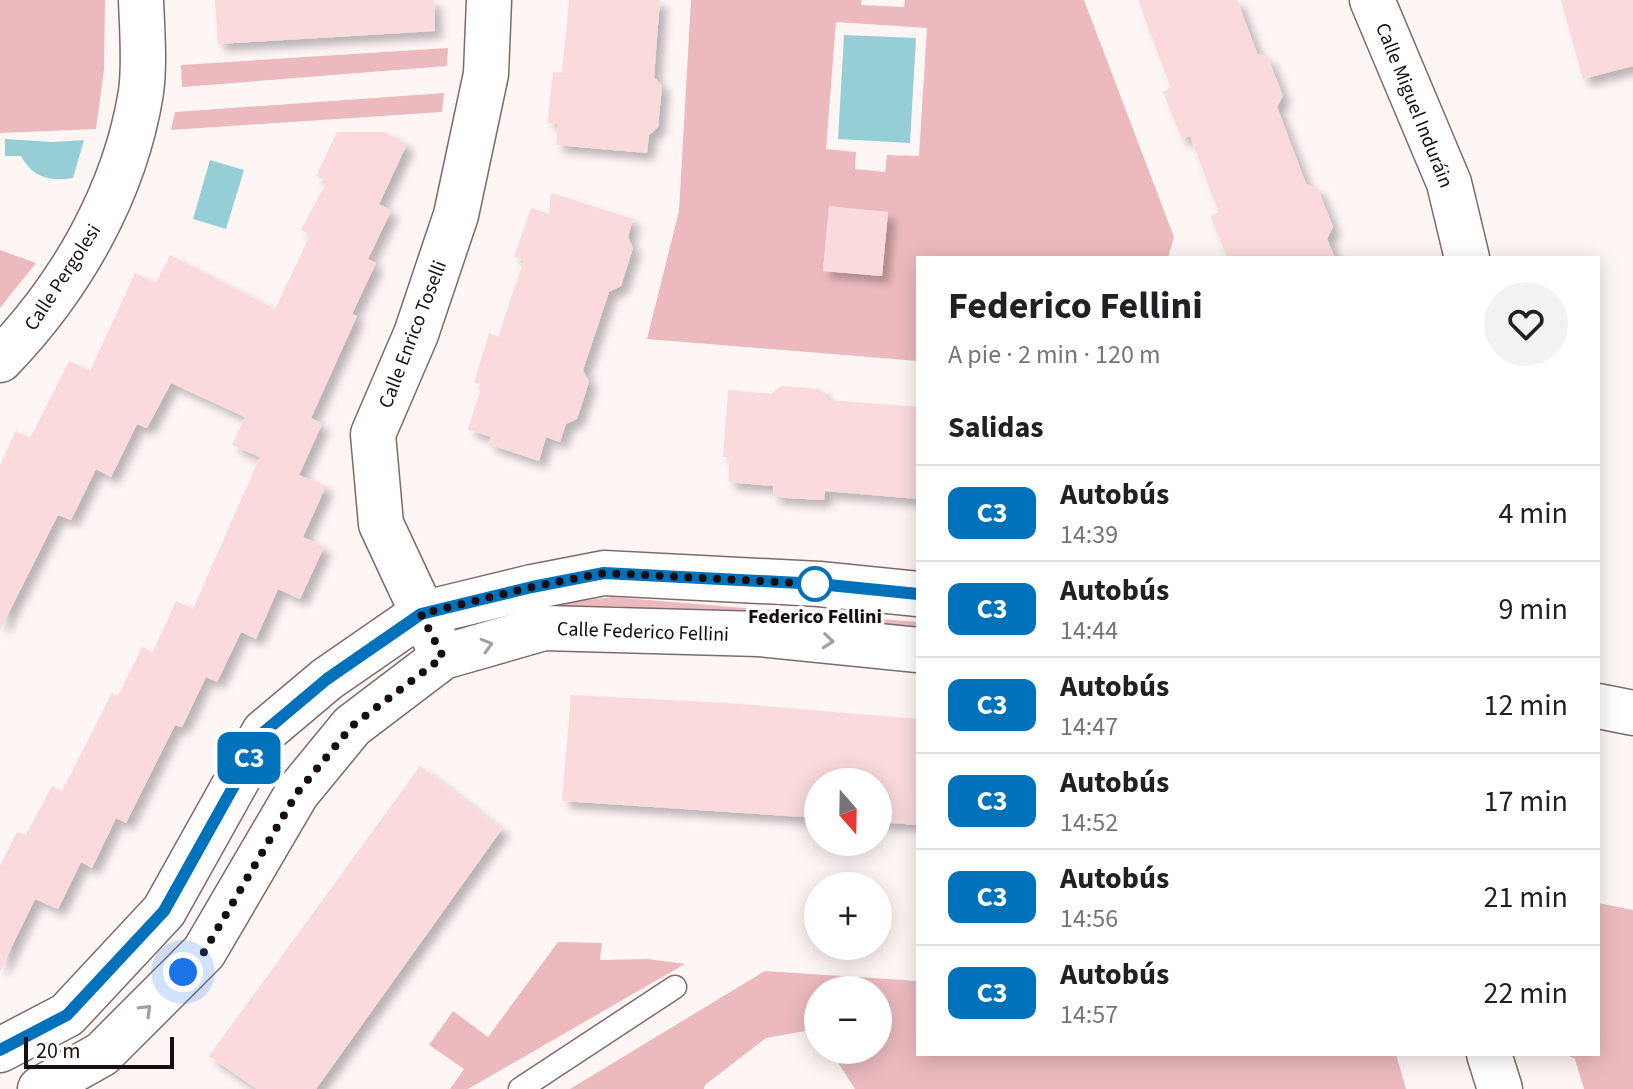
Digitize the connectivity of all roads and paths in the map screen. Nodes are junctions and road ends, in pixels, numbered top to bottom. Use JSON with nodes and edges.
{"nodes":[{"id":1,"x":141,"y":0,"type":"edge"},
{"id":2,"x":489,"y":0,"type":"edge"},
{"id":3,"x":1372,"y":0,"type":"edge"},
{"id":4,"x":1467,"y":256,"type":"edge"},
{"id":5,"x":0,"y":360,"type":"edge"},
{"id":6,"x":916,"y":594,"type":"edge"},
{"id":7,"x":421,"y":614,"type":"junction"},
{"id":8,"x":916,"y":650,"type":"edge"},
{"id":9,"x":443,"y":657,"type":"junction"},
{"id":10,"x":1600,"y":706,"type":"edge"},
{"id":11,"x":1633,"y":713,"type":"edge"},
{"id":12,"x":675,"y":987,"type":"dead end"},
{"id":13,"x":0,"y":1050,"type":"edge"},
{"id":14,"x":1490,"y":1056,"type":"edge"},
{"id":15,"x":40,"y":1089,"type":"edge"},
{"id":16,"x":520,"y":1089,"type":"edge"},
{"id":17,"x":1500,"y":1089,"type":"edge"}],
"edges":[{"from":1,"to":5,"type":"street","name":"Calle Pergolesi"},
{"from":2,"to":7,"type":"street","name":"Calle Enrico Toselli"},
{"from":3,"to":4,"type":"street","name":"Calle Miguel Induráin"},
{"from":6,"to":7,"type":"street"},
{"from":7,"to":9,"type":"street","name":"Calle Enrico Toselli"},
{"from":7,"to":13,"type":"street"},
{"from":9,"to":8,"type":"street","name":"Calle Federico Fellini","one_way":true},
{"from":15,"to":9,"type":"street","name":"Calle Federico Fellini","one_way":true},
{"from":10,"to":11,"type":"street"},
{"from":12,"to":16,"type":"lane"},
{"from":14,"to":17,"type":"street"}]}
